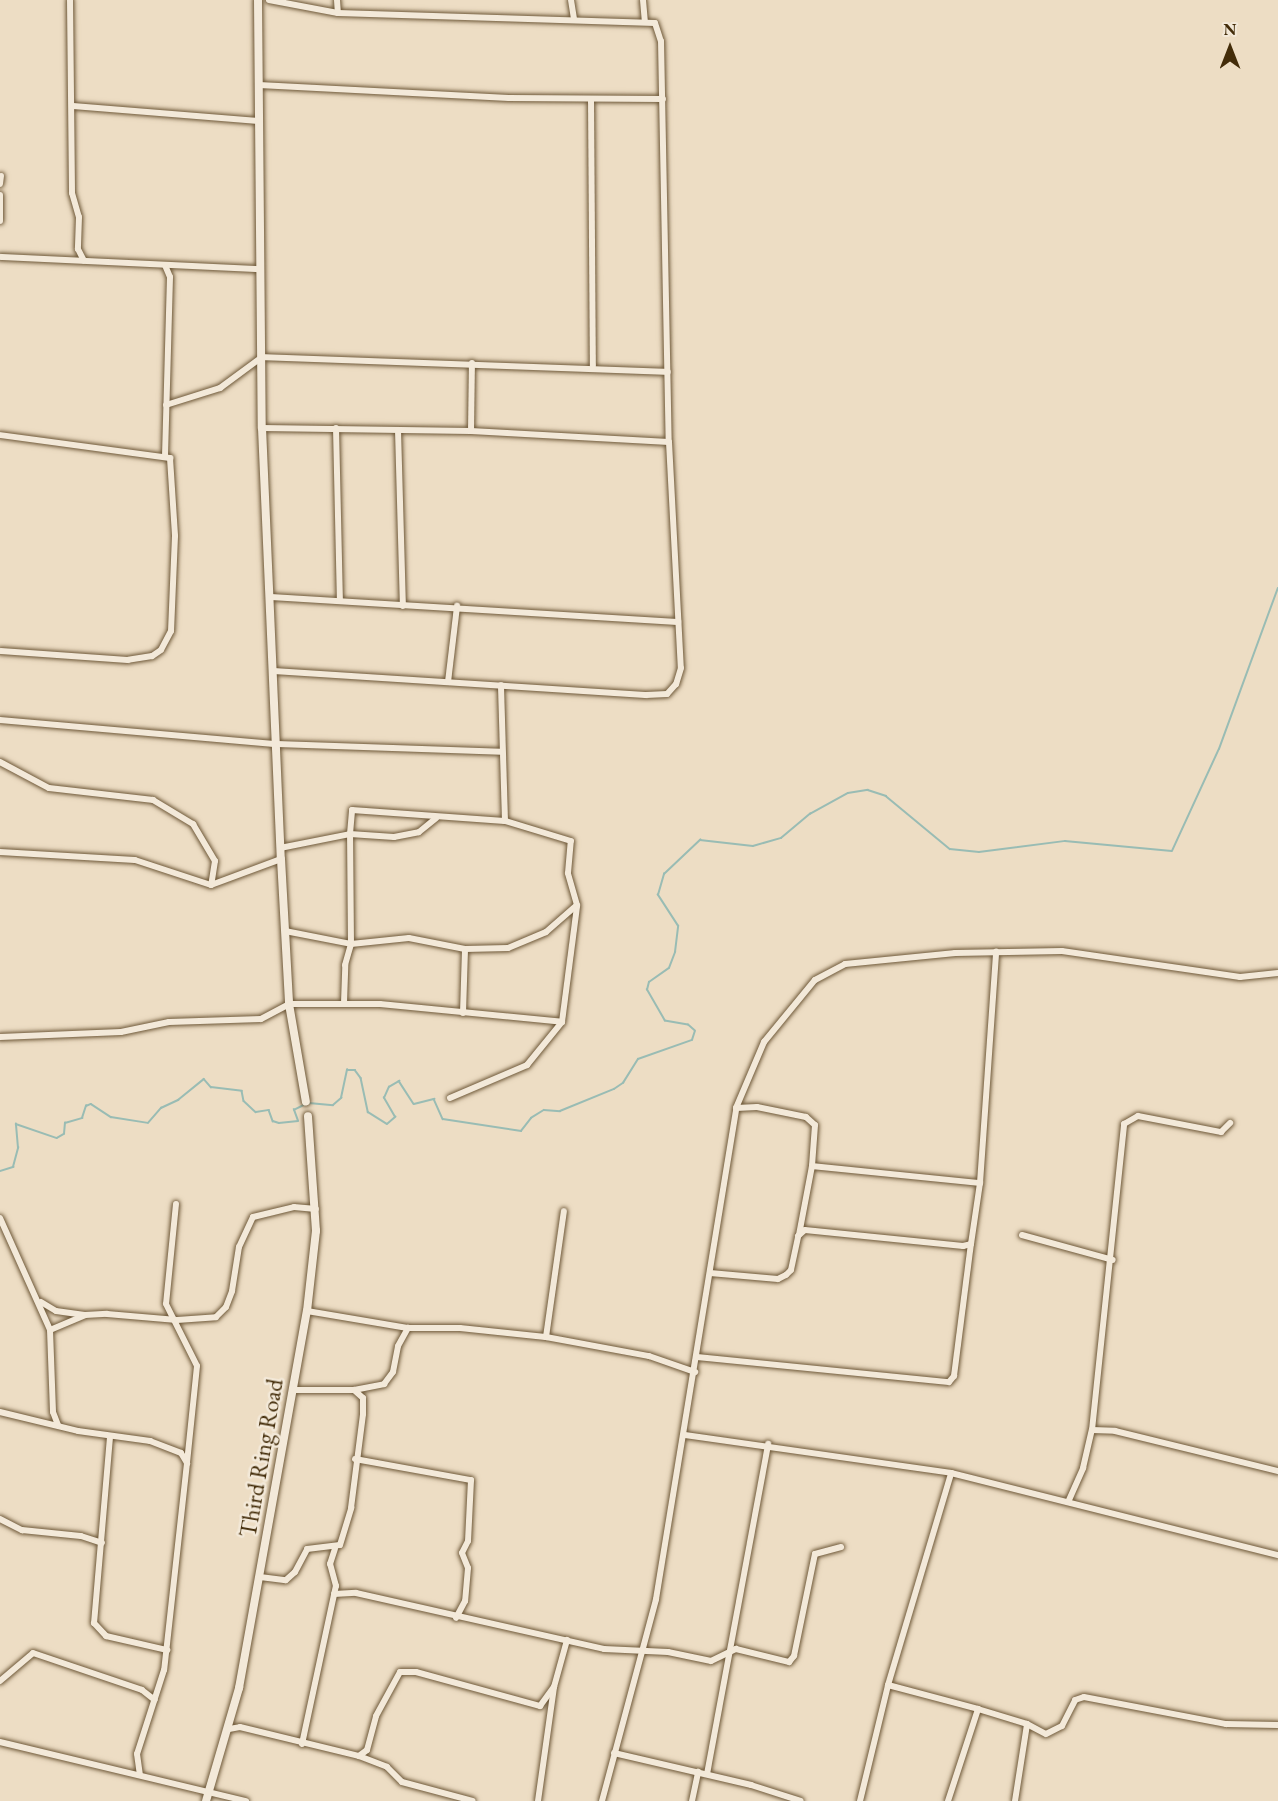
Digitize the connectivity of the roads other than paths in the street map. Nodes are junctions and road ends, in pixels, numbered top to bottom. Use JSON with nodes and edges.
{"nodes":[{"id":1,"x":70,"y":0,"type":"edge"},
{"id":2,"x":258,"y":0,"type":"edge"},
{"id":3,"x":269,"y":0,"type":"edge"},
{"id":4,"x":337,"y":0,"type":"edge"},
{"id":5,"x":572,"y":0,"type":"edge"},
{"id":6,"x":643,"y":0,"type":"edge"},
{"id":7,"x":338,"y":14,"type":"junction"},
{"id":8,"x":573,"y":20,"type":"junction"},
{"id":9,"x":645,"y":22,"type":"junction"},
{"id":10,"x":259,"y":86,"type":"junction"},
{"id":11,"x":591,"y":99,"type":"junction"},
{"id":12,"x":663,"y":99,"type":"junction"},
{"id":13,"x":73,"y":106,"type":"junction"},
{"id":14,"x":258,"y":121,"type":"junction"},
{"id":15,"x":1,"y":176,"type":"edge"},
{"id":16,"x":0,"y":184,"type":"edge"},
{"id":17,"x":0,"y":195,"type":"edge"},
{"id":18,"x":0,"y":221,"type":"edge"},
{"id":19,"x":0,"y":257,"type":"edge"},
{"id":20,"x":84,"y":261,"type":"junction"},
{"id":21,"x":165,"y":265,"type":"junction"},
{"id":22,"x":258,"y":269,"type":"junction"},
{"id":23,"x":262,"y":357,"type":"junction"},
{"id":24,"x":472,"y":363,"type":"junction"},
{"id":25,"x":593,"y":366,"type":"junction"},
{"id":26,"x":668,"y":372,"type":"junction"},
{"id":27,"x":166,"y":405,"type":"junction"},
{"id":28,"x":262,"y":428,"type":"junction"},
{"id":29,"x":336,"y":428,"type":"junction"},
{"id":30,"x":398,"y":430,"type":"junction"},
{"id":31,"x":471,"y":431,"type":"junction"},
{"id":32,"x":0,"y":435,"type":"edge"},
{"id":33,"x":669,"y":442,"type":"junction"},
{"id":34,"x":165,"y":456,"type":"junction"},
{"id":35,"x":270,"y":597,"type":"junction"},
{"id":36,"x":340,"y":601,"type":"junction"},
{"id":37,"x":403,"y":606,"type":"junction"},
{"id":38,"x":457,"y":606,"type":"junction"},
{"id":39,"x":678,"y":622,"type":"junction"},
{"id":40,"x":0,"y":651,"type":"edge"},
{"id":41,"x":273,"y":671,"type":"junction"},
{"id":42,"x":448,"y":682,"type":"junction"},
{"id":43,"x":501,"y":685,"type":"junction"},
{"id":44,"x":0,"y":720,"type":"edge"},
{"id":45,"x":277,"y":744,"type":"junction"},
{"id":46,"x":501,"y":752,"type":"junction"},
{"id":47,"x":0,"y":762,"type":"edge"},
{"id":48,"x":436,"y":818,"type":"junction"},
{"id":49,"x":505,"y":821,"type":"junction"},
{"id":50,"x":350,"y":834,"type":"junction"},
{"id":51,"x":280,"y":848,"type":"junction"},
{"id":52,"x":0,"y":852,"type":"edge"},
{"id":53,"x":280,"y":859,"type":"junction"},
{"id":54,"x":211,"y":885,"type":"junction"},
{"id":55,"x":577,"y":906,"type":"junction"},
{"id":56,"x":285,"y":931,"type":"junction"},
{"id":57,"x":351,"y":944,"type":"junction"},
{"id":58,"x":465,"y":949,"type":"junction"},
{"id":59,"x":996,"y":952,"type":"junction"},
{"id":60,"x":1278,"y":973,"type":"edge"},
{"id":61,"x":344,"y":1003,"type":"junction"},
{"id":62,"x":289,"y":1004,"type":"junction"},
{"id":63,"x":463,"y":1013,"type":"junction"},
{"id":64,"x":562,"y":1022,"type":"junction"},
{"id":65,"x":0,"y":1038,"type":"edge"},
{"id":66,"x":450,"y":1098,"type":"dead end"},
{"id":67,"x":306,"y":1102,"type":"joint"},
{"id":68,"x":736,"y":1108,"type":"junction"},
{"id":69,"x":308,"y":1116,"type":"joint"},
{"id":70,"x":1230,"y":1123,"type":"dead end"},
{"id":71,"x":812,"y":1166,"type":"junction"},
{"id":72,"x":980,"y":1183,"type":"junction"},
{"id":73,"x":176,"y":1204,"type":"dead end"},
{"id":74,"x":316,"y":1209,"type":"junction"},
{"id":75,"x":564,"y":1211,"type":"dead end"},
{"id":76,"x":0,"y":1218,"type":"edge"},
{"id":77,"x":798,"y":1236,"type":"junction"},
{"id":78,"x":1022,"y":1236,"type":"dead end"},
{"id":79,"x":971,"y":1244,"type":"junction"},
{"id":80,"x":1113,"y":1260,"type":"junction"},
{"id":81,"x":710,"y":1273,"type":"junction"},
{"id":82,"x":38,"y":1297,"type":"junction"},
{"id":83,"x":307,"y":1311,"type":"junction"},
{"id":84,"x":85,"y":1315,"type":"junction"},
{"id":85,"x":177,"y":1320,"type":"junction"},
{"id":86,"x":408,"y":1328,"type":"junction"},
{"id":87,"x":50,"y":1330,"type":"junction"},
{"id":88,"x":546,"y":1338,"type":"junction"},
{"id":89,"x":697,"y":1357,"type":"junction"},
{"id":90,"x":695,"y":1371,"type":"junction"},
{"id":91,"x":292,"y":1390,"type":"junction"},
{"id":92,"x":354,"y":1390,"type":"junction"},
{"id":93,"x":0,"y":1412,"type":"edge"},
{"id":94,"x":58,"y":1425,"type":"junction"},
{"id":95,"x":1092,"y":1430,"type":"junction"},
{"id":96,"x":685,"y":1435,"type":"junction"},
{"id":97,"x":110,"y":1437,"type":"junction"},
{"id":98,"x":768,"y":1444,"type":"junction"},
{"id":99,"x":181,"y":1453,"type":"junction"},
{"id":100,"x":190,"y":1453,"type":"junction"},
{"id":101,"x":355,"y":1459,"type":"junction"},
{"id":102,"x":187,"y":1463,"type":"junction"},
{"id":103,"x":1278,"y":1471,"type":"edge"},
{"id":104,"x":951,"y":1473,"type":"junction"},
{"id":105,"x":1069,"y":1500,"type":"junction"},
{"id":106,"x":0,"y":1519,"type":"edge"},
{"id":107,"x":102,"y":1543,"type":"junction"},
{"id":108,"x":841,"y":1547,"type":"dead end"},
{"id":109,"x":335,"y":1549,"type":"junction"},
{"id":110,"x":1278,"y":1555,"type":"edge"},
{"id":111,"x":260,"y":1576,"type":"junction"},
{"id":112,"x":334,"y":1594,"type":"junction"},
{"id":113,"x":456,"y":1618,"type":"junction"},
{"id":114,"x":567,"y":1640,"type":"junction"},
{"id":115,"x":167,"y":1650,"type":"junction"},
{"id":116,"x":644,"y":1651,"type":"junction"},
{"id":117,"x":729,"y":1653,"type":"junction"},
{"id":118,"x":0,"y":1681,"type":"edge"},
{"id":119,"x":888,"y":1685,"type":"junction"},
{"id":120,"x":554,"y":1687,"type":"junction"},
{"id":121,"x":155,"y":1700,"type":"junction"},
{"id":122,"x":978,"y":1709,"type":"junction"},
{"id":123,"x":1027,"y":1724,"type":"junction"},
{"id":124,"x":1278,"y":1725,"type":"edge"},
{"id":125,"x":229,"y":1730,"type":"junction"},
{"id":126,"x":0,"y":1743,"type":"edge"},
{"id":127,"x":302,"y":1744,"type":"junction"},
{"id":128,"x":614,"y":1753,"type":"junction"},
{"id":129,"x":359,"y":1756,"type":"junction"},
{"id":130,"x":698,"y":1772,"type":"junction"},
{"id":131,"x":707,"y":1774,"type":"junction"},
{"id":132,"x":140,"y":1775,"type":"junction"},
{"id":133,"x":207,"y":1797,"type":"edge"},
{"id":134,"x":246,"y":1801,"type":"edge"},
{"id":135,"x":473,"y":1801,"type":"edge"},
{"id":136,"x":538,"y":1801,"type":"edge"},
{"id":137,"x":602,"y":1801,"type":"edge"},
{"id":138,"x":692,"y":1801,"type":"edge"},
{"id":139,"x":801,"y":1801,"type":"edge"},
{"id":140,"x":860,"y":1801,"type":"edge"},
{"id":141,"x":948,"y":1801,"type":"edge"},
{"id":142,"x":1016,"y":1801,"type":"edge"}],
"edges":[{"from":1,"to":13,"type":"street"},
{"from":2,"to":10,"type":"street"},
{"from":3,"to":7,"type":"street"},
{"from":4,"to":7,"type":"street"},
{"from":5,"to":8,"type":"street"},
{"from":6,"to":9,"type":"street"},
{"from":7,"to":8,"type":"street"},
{"from":8,"to":9,"type":"street"},
{"from":9,"to":12,"type":"street"},
{"from":10,"to":11,"type":"street"},
{"from":10,"to":14,"type":"street"},
{"from":11,"to":12,"type":"street"},
{"from":11,"to":25,"type":"street"},
{"from":12,"to":26,"type":"street"},
{"from":13,"to":14,"type":"street"},
{"from":13,"to":20,"type":"street"},
{"from":14,"to":22,"type":"street"},
{"from":15,"to":16,"type":"street"},
{"from":17,"to":18,"type":"street"},
{"from":19,"to":20,"type":"street"},
{"from":20,"to":21,"type":"street"},
{"from":21,"to":22,"type":"street"},
{"from":21,"to":27,"type":"street"},
{"from":22,"to":23,"type":"street"},
{"from":23,"to":24,"type":"street"},
{"from":23,"to":27,"type":"street"},
{"from":23,"to":28,"type":"street"},
{"from":24,"to":25,"type":"street"},
{"from":24,"to":31,"type":"street"},
{"from":25,"to":26,"type":"street"},
{"from":26,"to":33,"type":"street"},
{"from":27,"to":34,"type":"street"},
{"from":28,"to":29,"type":"street"},
{"from":28,"to":35,"type":"street"},
{"from":29,"to":30,"type":"street"},
{"from":29,"to":36,"type":"street"},
{"from":30,"to":31,"type":"street"},
{"from":30,"to":37,"type":"street"},
{"from":31,"to":33,"type":"street"},
{"from":32,"to":34,"type":"street"},
{"from":33,"to":39,"type":"street"},
{"from":34,"to":40,"type":"street"},
{"from":35,"to":36,"type":"street"},
{"from":35,"to":41,"type":"street"},
{"from":36,"to":37,"type":"street"},
{"from":37,"to":38,"type":"street"},
{"from":38,"to":39,"type":"street"},
{"from":38,"to":42,"type":"street"},
{"from":39,"to":43,"type":"street"},
{"from":41,"to":42,"type":"street"},
{"from":41,"to":45,"type":"street"},
{"from":42,"to":43,"type":"street"},
{"from":43,"to":46,"type":"street"},
{"from":44,"to":45,"type":"street"},
{"from":45,"to":46,"type":"street"},
{"from":45,"to":51,"type":"street"},
{"from":46,"to":49,"type":"street"},
{"from":47,"to":54,"type":"street"},
{"from":48,"to":49,"type":"street"},
{"from":48,"to":50,"type":"street"},
{"from":48,"to":50,"type":"street"},
{"from":49,"to":55,"type":"street"},
{"from":50,"to":51,"type":"street"},
{"from":50,"to":57,"type":"street"},
{"from":51,"to":53,"type":"street"},
{"from":52,"to":54,"type":"street"},
{"from":53,"to":54,"type":"street"},
{"from":53,"to":56,"type":"street"},
{"from":55,"to":58,"type":"street"},
{"from":55,"to":64,"type":"street"},
{"from":56,"to":57,"type":"street"},
{"from":56,"to":62,"type":"street"},
{"from":57,"to":58,"type":"street"},
{"from":57,"to":61,"type":"street"},
{"from":58,"to":63,"type":"street"},
{"from":59,"to":60,"type":"street"},
{"from":59,"to":68,"type":"street"},
{"from":59,"to":72,"type":"street"},
{"from":61,"to":62,"type":"street"},
{"from":61,"to":63,"type":"street"},
{"from":62,"to":65,"type":"street"},
{"from":62,"to":67,"type":"street"},
{"from":63,"to":64,"type":"street"},
{"from":64,"to":66,"type":"street"},
{"from":67,"to":69,"type":"street"},
{"from":68,"to":71,"type":"street"},
{"from":68,"to":81,"type":"street"},
{"from":69,"to":74,"type":"street","name":"Third Ring Road"},
{"from":70,"to":80,"type":"street"},
{"from":71,"to":72,"type":"street"},
{"from":71,"to":77,"type":"street"},
{"from":72,"to":79,"type":"street"},
{"from":73,"to":85,"type":"street"},
{"from":74,"to":83,"type":"street","name":"Third Ring Road"},
{"from":74,"to":85,"type":"street"},
{"from":75,"to":88,"type":"street"},
{"from":76,"to":82,"type":"street"},
{"from":77,"to":79,"type":"street"},
{"from":77,"to":81,"type":"street"},
{"from":78,"to":80,"type":"street"},
{"from":79,"to":89,"type":"street"},
{"from":80,"to":95,"type":"street"},
{"from":81,"to":89,"type":"street"},
{"from":82,"to":84,"type":"street"},
{"from":82,"to":87,"type":"street"},
{"from":83,"to":86,"type":"street"},
{"from":83,"to":91,"type":"street","name":"Third Ring Road"},
{"from":84,"to":85,"type":"street"},
{"from":84,"to":87,"type":"street"},
{"from":85,"to":100,"type":"street"},
{"from":86,"to":88,"type":"street"},
{"from":86,"to":92,"type":"street"},
{"from":87,"to":94,"type":"street"},
{"from":88,"to":90,"type":"street"},
{"from":89,"to":90,"type":"street"},
{"from":90,"to":96,"type":"street"},
{"from":91,"to":92,"type":"street"},
{"from":91,"to":111,"type":"street","name":"Third Ring Road"},
{"from":92,"to":101,"type":"street"},
{"from":93,"to":94,"type":"street"},
{"from":94,"to":97,"type":"street"},
{"from":95,"to":103,"type":"street"},
{"from":95,"to":105,"type":"street"},
{"from":96,"to":98,"type":"street"},
{"from":96,"to":116,"type":"street"},
{"from":97,"to":99,"type":"street"},
{"from":97,"to":107,"type":"street"},
{"from":98,"to":104,"type":"street"},
{"from":98,"to":117,"type":"street"},
{"from":99,"to":100,"type":"street"},
{"from":99,"to":102,"type":"street"},
{"from":100,"to":102,"type":"street"},
{"from":101,"to":109,"type":"street"},
{"from":101,"to":113,"type":"street"},
{"from":102,"to":115,"type":"street"},
{"from":104,"to":105,"type":"street"},
{"from":104,"to":119,"type":"street"},
{"from":105,"to":110,"type":"street"},
{"from":106,"to":107,"type":"street"},
{"from":107,"to":115,"type":"street"},
{"from":108,"to":117,"type":"street"},
{"from":109,"to":111,"type":"street"},
{"from":109,"to":112,"type":"street"},
{"from":111,"to":125,"type":"street","name":"Third Ring Road"},
{"from":112,"to":113,"type":"street"},
{"from":112,"to":127,"type":"street"},
{"from":113,"to":114,"type":"street"},
{"from":114,"to":116,"type":"street"},
{"from":114,"to":120,"type":"street"},
{"from":115,"to":121,"type":"street"},
{"from":116,"to":117,"type":"street"},
{"from":116,"to":128,"type":"street"},
{"from":117,"to":131,"type":"street"},
{"from":118,"to":121,"type":"street"},
{"from":119,"to":122,"type":"street"},
{"from":119,"to":140,"type":"street"},
{"from":120,"to":129,"type":"street"},
{"from":120,"to":136,"type":"street"},
{"from":121,"to":132,"type":"street"},
{"from":122,"to":123,"type":"street"},
{"from":122,"to":141,"type":"street"},
{"from":123,"to":124,"type":"street"},
{"from":123,"to":142,"type":"street"},
{"from":125,"to":127,"type":"street"},
{"from":125,"to":133,"type":"street","name":"Third Ring Road"},
{"from":126,"to":132,"type":"street"},
{"from":127,"to":129,"type":"street"},
{"from":128,"to":130,"type":"street"},
{"from":128,"to":137,"type":"street"},
{"from":129,"to":135,"type":"street"},
{"from":130,"to":131,"type":"street"},
{"from":130,"to":138,"type":"street"},
{"from":131,"to":139,"type":"street"},
{"from":132,"to":133,"type":"street"},
{"from":133,"to":134,"type":"street"}]}
